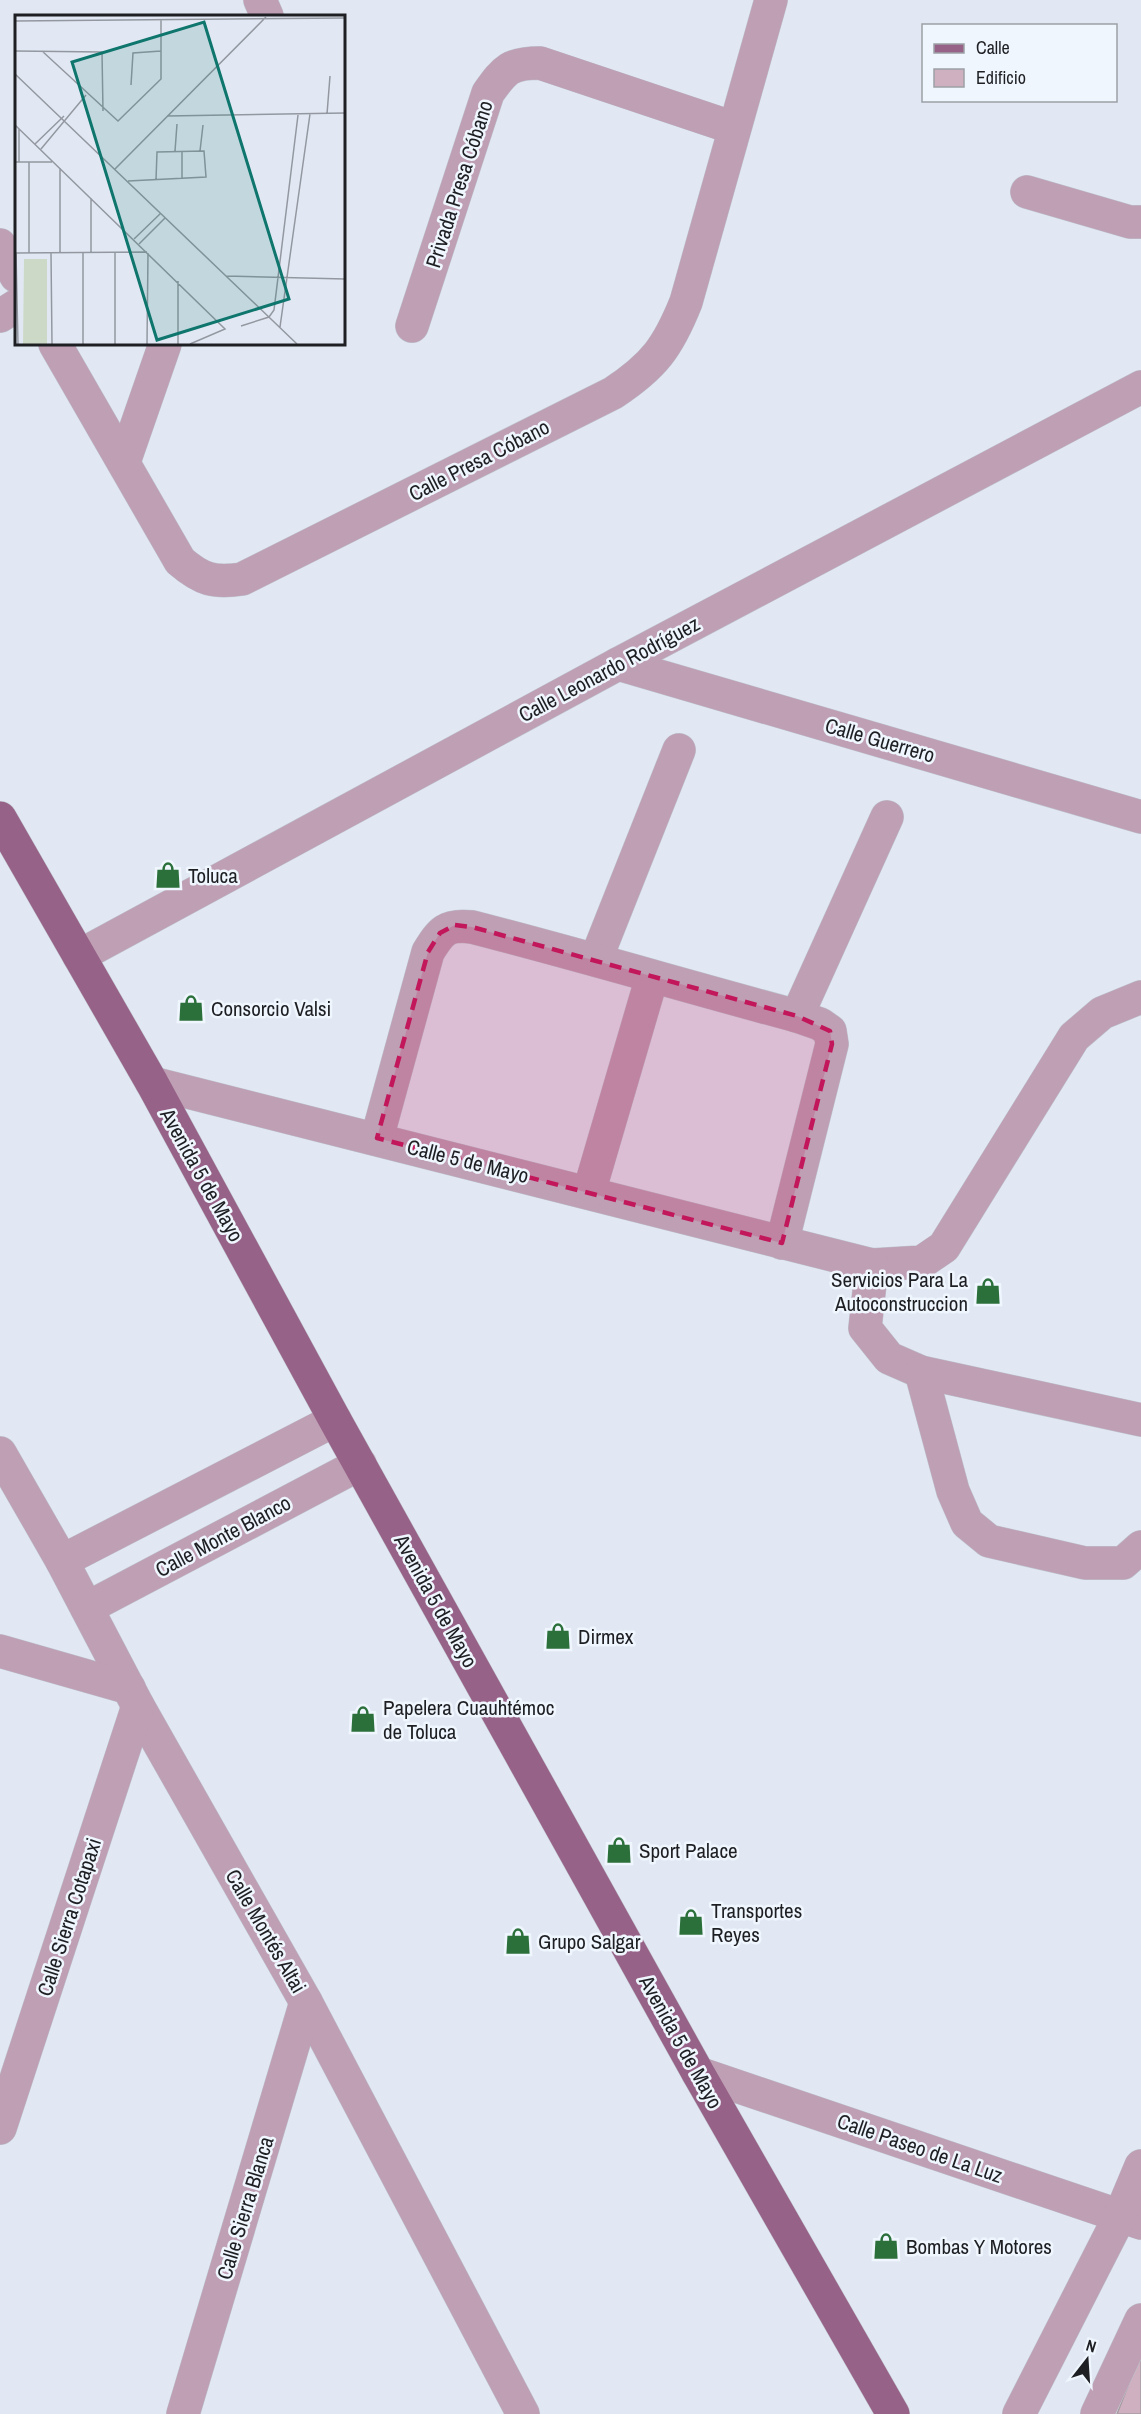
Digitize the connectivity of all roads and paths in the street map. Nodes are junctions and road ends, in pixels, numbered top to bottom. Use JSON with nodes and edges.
{"nodes":[{"id":1,"x":260,"y":0,"type":"edge"},
{"id":2,"x":771,"y":0,"type":"edge"},
{"id":3,"x":267,"y":15,"type":"edge"},
{"id":4,"x":734,"y":128,"type":"junction"},
{"id":5,"x":1027,"y":192,"type":"dead end"},
{"id":6,"x":1141,"y":222,"type":"edge"},
{"id":7,"x":0,"y":245,"type":"edge"},
{"id":8,"x":15,"y":274,"type":"edge"},
{"id":9,"x":15,"y":307,"type":"edge"},
{"id":10,"x":0,"y":316,"type":"edge"},
{"id":11,"x":412,"y":326,"type":"dead end"},
{"id":12,"x":56,"y":345,"type":"edge"},
{"id":13,"x":165,"y":345,"type":"edge"},
{"id":14,"x":1141,"y":387,"type":"edge"},
{"id":15,"x":124,"y":462,"type":"junction"},
{"id":16,"x":618,"y":664,"type":"junction"},
{"id":17,"x":679,"y":750,"type":"dead end"},
{"id":18,"x":887,"y":817,"type":"dead end"},
{"id":19,"x":1141,"y":817,"type":"edge"},
{"id":20,"x":0,"y":818,"type":"edge"},
{"id":21,"x":79,"y":956,"type":"junction"},
{"id":22,"x":596,"y":959,"type":"junction"},
{"id":23,"x":652,"y":977,"type":"junction"},
{"id":24,"x":1141,"y":997,"type":"edge"},
{"id":25,"x":798,"y":1016,"type":"junction"},
{"id":26,"x":152,"y":1083,"type":"junction"},
{"id":27,"x":377,"y":1138,"type":"junction"},
{"id":28,"x":589,"y":1192,"type":"junction"},
{"id":29,"x":782,"y":1243,"type":"junction"},
{"id":30,"x":872,"y":1265,"type":"junction"},
{"id":31,"x":921,"y":1372,"type":"junction"},
{"id":32,"x":335,"y":1420,"type":"junction"},
{"id":33,"x":1141,"y":1420,"type":"edge"},
{"id":34,"x":0,"y":1453,"type":"edge"},
{"id":35,"x":360,"y":1464,"type":"junction"},
{"id":36,"x":1141,"y":1547,"type":"edge"},
{"id":37,"x":62,"y":1561,"type":"junction"},
{"id":38,"x":87,"y":1608,"type":"junction"},
{"id":39,"x":0,"y":1651,"type":"edge"},
{"id":40,"x":133,"y":1697,"type":"junction"},
{"id":41,"x":306,"y":2002,"type":"junction"},
{"id":42,"x":698,"y":2073,"type":"junction"},
{"id":43,"x":0,"y":2128,"type":"edge"},
{"id":44,"x":1141,"y":2166,"type":"edge"},
{"id":45,"x":1130,"y":2220,"type":"edge"},
{"id":46,"x":1141,"y":2320,"type":"edge"},
{"id":47,"x":183,"y":2414,"type":"edge"},
{"id":48,"x":523,"y":2414,"type":"edge"},
{"id":49,"x":893,"y":2414,"type":"edge"},
{"id":50,"x":1019,"y":2414,"type":"edge"},
{"id":51,"x":1097,"y":2414,"type":"edge"}],
"edges":[{"from":1,"to":3,"type":"street"},
{"from":2,"to":4,"type":"street","name":"Calle Presa Cóbano"},
{"from":4,"to":11,"type":"street","name":"Privada Presa Cóbano"},
{"from":4,"to":15,"type":"street","name":"Calle Presa Cóbano"},
{"from":5,"to":6,"type":"street"},
{"from":7,"to":8,"type":"street"},
{"from":9,"to":10,"type":"street"},
{"from":12,"to":15,"type":"street","name":"Calle Presa Cóbano"},
{"from":13,"to":15,"type":"street"},
{"from":14,"to":16,"type":"street","name":"Calle Leonardo Rodríguez"},
{"from":16,"to":19,"type":"street","name":"Calle Guerrero"},
{"from":16,"to":21,"type":"street","name":"Calle Leonardo Rodríguez"},
{"from":17,"to":22,"type":"street"},
{"from":18,"to":25,"type":"street"},
{"from":20,"to":21,"type":"main road","name":"Avenida 5 de Mayo"},
{"from":21,"to":26,"type":"main road","name":"Avenida 5 de Mayo"},
{"from":22,"to":23,"type":"street"},
{"from":22,"to":27,"type":"street"},
{"from":23,"to":25,"type":"street"},
{"from":23,"to":28,"type":"street"},
{"from":24,"to":30,"type":"street","name":"Calle 5 de Mayo"},
{"from":25,"to":29,"type":"street"},
{"from":26,"to":27,"type":"street","name":"Calle 5 de Mayo"},
{"from":26,"to":32,"type":"main road","name":"Avenida 5 de Mayo"},
{"from":27,"to":28,"type":"street","name":"Calle 5 de Mayo"},
{"from":28,"to":29,"type":"street","name":"Calle 5 de Mayo"},
{"from":29,"to":30,"type":"street","name":"Calle 5 de Mayo"},
{"from":30,"to":31,"type":"street"},
{"from":31,"to":33,"type":"street"},
{"from":31,"to":36,"type":"street"},
{"from":32,"to":35,"type":"main road","name":"Avenida 5 de Mayo"},
{"from":32,"to":37,"type":"street"},
{"from":34,"to":37,"type":"street","name":"Calle Montés Altai"},
{"from":35,"to":38,"type":"street","name":"Calle Monte Blanco"},
{"from":35,"to":42,"type":"main road","name":"Avenida 5 de Mayo"},
{"from":37,"to":38,"type":"street","name":"Calle Montés Altai"},
{"from":38,"to":40,"type":"street","name":"Calle Montés Altai"},
{"from":39,"to":40,"type":"street"},
{"from":40,"to":41,"type":"street","name":"Calle Montés Altai"},
{"from":40,"to":43,"type":"street","name":"Calle Sierra Cotapaxi"},
{"from":41,"to":47,"type":"street","name":"Calle Sierra Blanca"},
{"from":41,"to":48,"type":"street","name":"Calle Montés Altai"},
{"from":42,"to":45,"type":"street","name":"Calle Paseo de La Luz"},
{"from":42,"to":49,"type":"main road","name":"Avenida 5 de Mayo"},
{"from":44,"to":45,"type":"street"},
{"from":45,"to":50,"type":"street"},
{"from":46,"to":51,"type":"street"}]}
